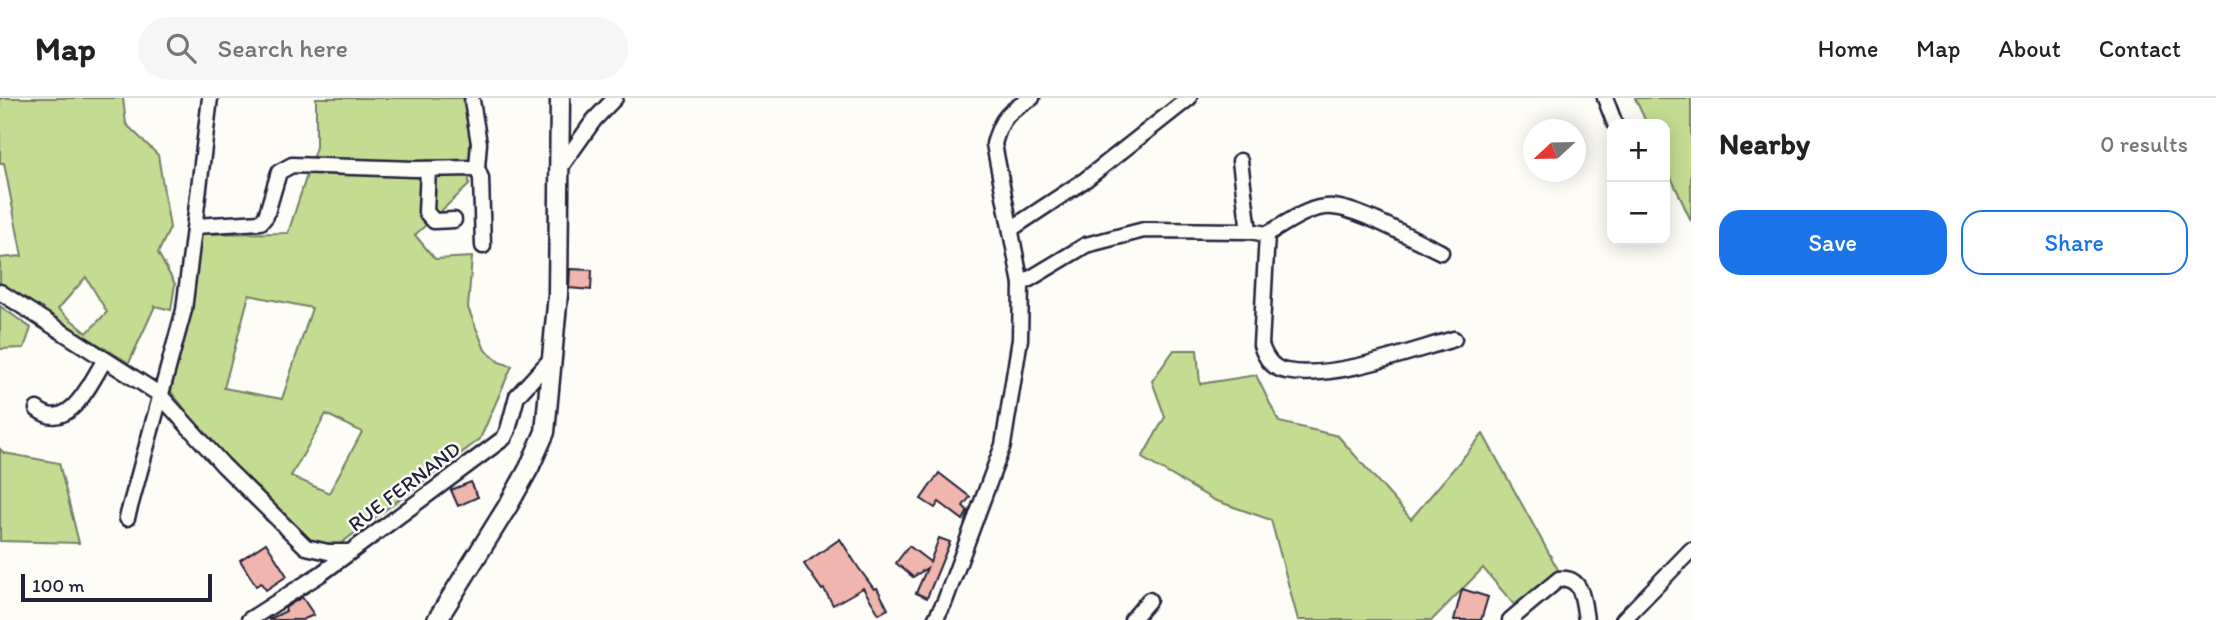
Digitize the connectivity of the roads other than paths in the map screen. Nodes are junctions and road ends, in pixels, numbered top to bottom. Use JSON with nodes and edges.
{"nodes":[{"id":1,"x":210,"y":98,"type":"edge"},
{"id":2,"x":560,"y":98,"type":"edge"},
{"id":3,"x":615,"y":98,"type":"edge"},
{"id":4,"x":1032,"y":98,"type":"edge"},
{"id":5,"x":1189,"y":98,"type":"edge"},
{"id":6,"x":1605,"y":98,"type":"edge"},
{"id":7,"x":472,"y":101,"type":"dead end"},
{"id":8,"x":1613,"y":119,"type":"edge"},
{"id":9,"x":1240,"y":161,"type":"dead end"},
{"id":10,"x":560,"y":167,"type":"junction"},
{"id":11,"x":477,"y":168,"type":"junction"},
{"id":12,"x":428,"y":169,"type":"junction"},
{"id":13,"x":454,"y":220,"type":"dead end"},
{"id":14,"x":195,"y":226,"type":"junction"},
{"id":15,"x":1012,"y":229,"type":"junction"},
{"id":16,"x":1249,"y":231,"type":"junction"},
{"id":17,"x":1267,"y":234,"type":"junction"},
{"id":18,"x":483,"y":246,"type":"dead end"},
{"id":19,"x":1441,"y":251,"type":"dead end"},
{"id":20,"x":1021,"y":284,"type":"junction"},
{"id":21,"x":0,"y":292,"type":"edge"},
{"id":22,"x":1454,"y":339,"type":"dead end"},
{"id":23,"x":552,"y":358,"type":"junction"},
{"id":24,"x":104,"y":361,"type":"junction"},
{"id":25,"x":159,"y":394,"type":"junction"},
{"id":26,"x":37,"y":410,"type":"dead end"},
{"id":27,"x":127,"y":518,"type":"dead end"},
{"id":28,"x":1691,"y":550,"type":"edge"},
{"id":29,"x":350,"y":552,"type":"junction"},
{"id":30,"x":1149,"y":600,"type":"dead end"},
{"id":31,"x":249,"y":620,"type":"edge"},
{"id":32,"x":437,"y":620,"type":"edge"},
{"id":33,"x":935,"y":620,"type":"edge"},
{"id":34,"x":1132,"y":620,"type":"edge"},
{"id":35,"x":1510,"y":620,"type":"edge"},
{"id":36,"x":1586,"y":620,"type":"edge"},
{"id":37,"x":1623,"y":620,"type":"edge"}],
"edges":[{"from":1,"to":14,"type":"street"},
{"from":2,"to":10,"type":"street"},
{"from":3,"to":10,"type":"street"},
{"from":4,"to":15,"type":"street"},
{"from":5,"to":15,"type":"street"},
{"from":6,"to":8,"type":"street"},
{"from":7,"to":11,"type":"street"},
{"from":9,"to":16,"type":"street"},
{"from":10,"to":23,"type":"street"},
{"from":11,"to":12,"type":"street"},
{"from":11,"to":18,"type":"street"},
{"from":12,"to":13,"type":"street"},
{"from":12,"to":14,"type":"street"},
{"from":14,"to":25,"type":"street"},
{"from":15,"to":20,"type":"street"},
{"from":16,"to":17,"type":"street"},
{"from":16,"to":20,"type":"street"},
{"from":17,"to":19,"type":"street"},
{"from":17,"to":22,"type":"street"},
{"from":20,"to":33,"type":"street"},
{"from":21,"to":24,"type":"street"},
{"from":23,"to":29,"type":"street","name":"RUE FERNAND"},
{"from":23,"to":32,"type":"street"},
{"from":24,"to":25,"type":"street"},
{"from":24,"to":26,"type":"street"},
{"from":25,"to":27,"type":"street"},
{"from":25,"to":29,"type":"street"},
{"from":28,"to":37,"type":"street"},
{"from":29,"to":31,"type":"street","name":"RUE FERNAND"},
{"from":30,"to":34,"type":"street"},
{"from":35,"to":36,"type":"street"}]}
